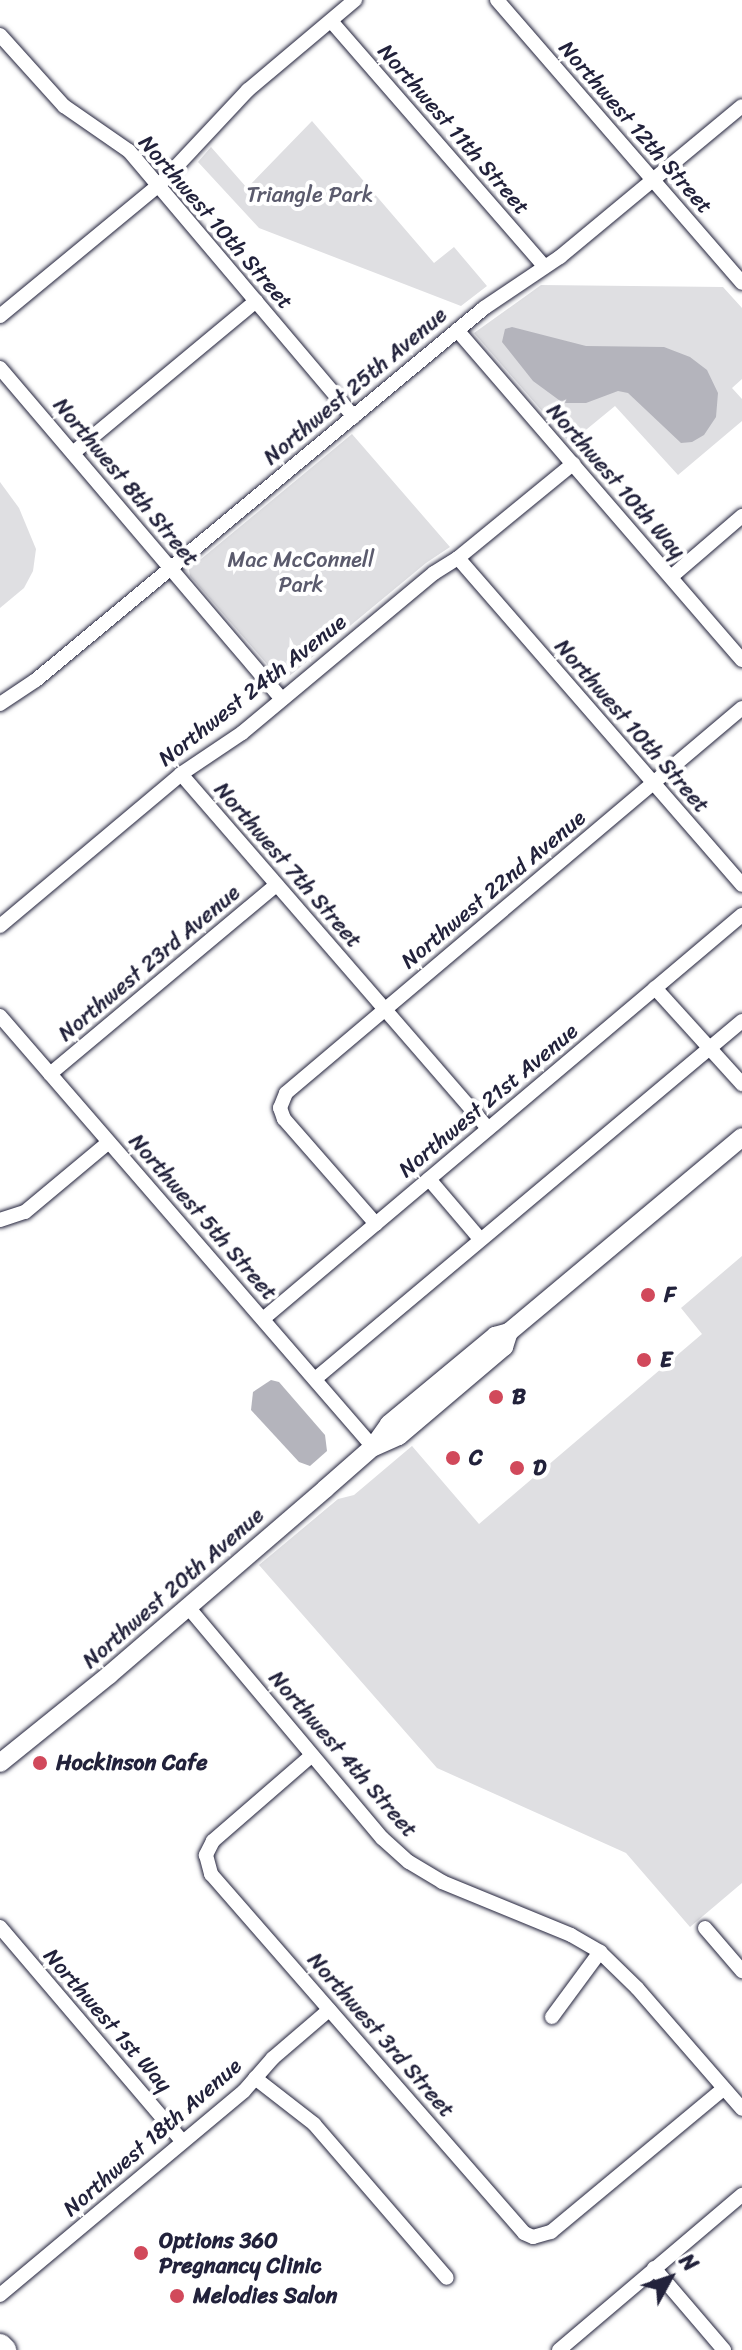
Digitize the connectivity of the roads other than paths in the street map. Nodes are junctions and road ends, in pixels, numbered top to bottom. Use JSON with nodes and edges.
{"nodes":[{"id":1,"x":355,"y":0,"type":"edge"},
{"id":2,"x":497,"y":0,"type":"edge"},
{"id":3,"x":331,"y":21,"type":"junction"},
{"id":4,"x":0,"y":35,"type":"edge"},
{"id":5,"x":742,"y":106,"type":"edge"},
{"id":6,"x":652,"y":180,"type":"junction"},
{"id":7,"x":159,"y":185,"type":"junction"},
{"id":8,"x":544,"y":266,"type":"junction"},
{"id":9,"x":742,"y":283,"type":"edge"},
{"id":10,"x":256,"y":301,"type":"junction"},
{"id":11,"x":0,"y":316,"type":"edge"},
{"id":12,"x":457,"y":330,"type":"junction"},
{"id":13,"x":0,"y":368,"type":"edge"},
{"id":14,"x":354,"y":417,"type":"junction"},
{"id":15,"x":73,"y":453,"type":"junction"},
{"id":16,"x":573,"y":464,"type":"junction"},
{"id":17,"x":742,"y":516,"type":"edge"},
{"id":18,"x":458,"y":558,"type":"junction"},
{"id":19,"x":170,"y":568,"type":"junction"},
{"id":20,"x":671,"y":577,"type":"junction"},
{"id":21,"x":742,"y":660,"type":"edge"},
{"id":22,"x":282,"y":699,"type":"junction"},
{"id":23,"x":0,"y":704,"type":"edge"},
{"id":24,"x":742,"y":708,"type":"edge"},
{"id":25,"x":181,"y":774,"type":"junction"},
{"id":26,"x":653,"y":783,"type":"junction"},
{"id":27,"x":276,"y":885,"type":"junction"},
{"id":28,"x":742,"y":885,"type":"edge"},
{"id":29,"x":742,"y":915,"type":"edge"},
{"id":30,"x":0,"y":926,"type":"edge"},
{"id":31,"x":655,"y":988,"type":"junction"},
{"id":32,"x":385,"y":1009,"type":"junction"},
{"id":33,"x":0,"y":1016,"type":"edge"},
{"id":34,"x":742,"y":1021,"type":"edge"},
{"id":35,"x":709,"y":1050,"type":"junction"},
{"id":36,"x":50,"y":1074,"type":"junction"},
{"id":37,"x":742,"y":1084,"type":"edge"},
{"id":38,"x":488,"y":1129,"type":"junction"},
{"id":39,"x":742,"y":1137,"type":"edge"},
{"id":40,"x":109,"y":1142,"type":"junction"},
{"id":41,"x":429,"y":1179,"type":"junction"},
{"id":42,"x":0,"y":1220,"type":"edge"},
{"id":43,"x":376,"y":1224,"type":"junction"},
{"id":44,"x":480,"y":1239,"type":"junction"},
{"id":45,"x":263,"y":1319,"type":"junction"},
{"id":46,"x":315,"y":1379,"type":"junction"},
{"id":47,"x":373,"y":1447,"type":"junction"},
{"id":48,"x":188,"y":1607,"type":"junction"},
{"id":49,"x":311,"y":1756,"type":"junction"},
{"id":50,"x":0,"y":1763,"type":"edge"},
{"id":51,"x":0,"y":1927,"type":"edge"},
{"id":52,"x":705,"y":1928,"type":"dead end"},
{"id":53,"x":600,"y":1952,"type":"junction"},
{"id":54,"x":742,"y":1971,"type":"edge"},
{"id":55,"x":329,"y":2010,"type":"junction"},
{"id":56,"x":552,"y":2017,"type":"dead end"},
{"id":57,"x":255,"y":2078,"type":"junction"},
{"id":58,"x":723,"y":2089,"type":"junction"},
{"id":59,"x":742,"y":2109,"type":"edge"},
{"id":60,"x":183,"y":2142,"type":"junction"},
{"id":61,"x":742,"y":2195,"type":"edge"},
{"id":62,"x":654,"y":2268,"type":"junction"},
{"id":63,"x":447,"y":2278,"type":"dead end"},
{"id":64,"x":0,"y":2295,"type":"edge"},
{"id":65,"x":559,"y":2350,"type":"edge"},
{"id":66,"x":724,"y":2350,"type":"edge"}],
"edges":[{"from":1,"to":3,"type":"street"},
{"from":2,"to":6,"type":"street","name":"Northwest 12th Street"},
{"from":3,"to":7,"type":"street"},
{"from":3,"to":8,"type":"street","name":"Northwest 11th Street"},
{"from":4,"to":7,"type":"street","name":"Northwest 10th Street"},
{"from":5,"to":6,"type":"street","name":"Northwest 25th Avenue"},
{"from":6,"to":8,"type":"street","name":"Northwest 25th Avenue"},
{"from":6,"to":9,"type":"street","name":"Northwest 12th Street"},
{"from":7,"to":10,"type":"street","name":"Northwest 10th Street"},
{"from":7,"to":11,"type":"street"},
{"from":8,"to":12,"type":"street","name":"Northwest 25th Avenue"},
{"from":10,"to":14,"type":"street","name":"Northwest 10th Street"},
{"from":10,"to":15,"type":"street"},
{"from":12,"to":14,"type":"street","name":"Northwest 25th Avenue"},
{"from":12,"to":16,"type":"street","name":"Northwest 10th Way"},
{"from":13,"to":15,"type":"street","name":"Northwest 8th Street"},
{"from":14,"to":19,"type":"street","name":"Northwest 25th Avenue"},
{"from":15,"to":19,"type":"street","name":"Northwest 8th Street"},
{"from":16,"to":18,"type":"street","name":"Northwest 24th Avenue"},
{"from":16,"to":20,"type":"street","name":"Northwest 10th Way"},
{"from":17,"to":20,"type":"street"},
{"from":18,"to":22,"type":"street","name":"Northwest 24th Avenue"},
{"from":18,"to":26,"type":"street","name":"Northwest 10th Street"},
{"from":19,"to":22,"type":"street","name":"Northwest 8th Street"},
{"from":19,"to":23,"type":"street","name":"Northwest 25th Avenue"},
{"from":20,"to":21,"type":"street","name":"Northwest 10th Way"},
{"from":22,"to":25,"type":"street","name":"Northwest 24th Avenue"},
{"from":24,"to":26,"type":"street","name":"Northwest 22nd Avenue"},
{"from":25,"to":27,"type":"street","name":"Northwest 7th Street"},
{"from":25,"to":30,"type":"street","name":"Northwest 24th Avenue"},
{"from":26,"to":28,"type":"street","name":"Northwest 10th Street"},
{"from":26,"to":32,"type":"street","name":"Northwest 22nd Avenue"},
{"from":27,"to":32,"type":"street","name":"Northwest 7th Street"},
{"from":27,"to":36,"type":"street","name":"Northwest 23rd Avenue"},
{"from":29,"to":31,"type":"street","name":"Northwest 21st Avenue"},
{"from":31,"to":35,"type":"street"},
{"from":31,"to":38,"type":"street","name":"Northwest 21st Avenue"},
{"from":32,"to":38,"type":"street","name":"Northwest 7th Street"},
{"from":32,"to":43,"type":"street","name":"Northwest 22nd Avenue"},
{"from":33,"to":36,"type":"street","name":"Northwest 5th Street"},
{"from":34,"to":35,"type":"street"},
{"from":35,"to":37,"type":"street"},
{"from":35,"to":44,"type":"street"},
{"from":36,"to":40,"type":"street","name":"Northwest 5th Street"},
{"from":38,"to":41,"type":"street","name":"Northwest 21st Avenue"},
{"from":39,"to":47,"type":"street","name":"Northwest 20th Avenue"},
{"from":40,"to":42,"type":"street"},
{"from":40,"to":45,"type":"street","name":"Northwest 5th Street"},
{"from":41,"to":43,"type":"street","name":"Northwest 21st Avenue"},
{"from":41,"to":44,"type":"street"},
{"from":43,"to":45,"type":"street","name":"Northwest 21st Avenue"},
{"from":44,"to":46,"type":"street"},
{"from":45,"to":46,"type":"street","name":"Northwest 5th Street"},
{"from":46,"to":47,"type":"street","name":"Northwest 5th Street"},
{"from":47,"to":48,"type":"street","name":"Northwest 20th Avenue"},
{"from":48,"to":49,"type":"street","name":"Northwest 4th Street"},
{"from":48,"to":50,"type":"street","name":"Northwest 20th Avenue"},
{"from":49,"to":53,"type":"street","name":"Northwest 4th Street"},
{"from":49,"to":55,"type":"street","name":"Northwest 3rd Street"},
{"from":51,"to":60,"type":"street","name":"Northwest 1st Way"},
{"from":52,"to":54,"type":"street"},
{"from":53,"to":56,"type":"street"},
{"from":53,"to":58,"type":"street","name":"Northwest 4th Street"},
{"from":55,"to":57,"type":"street","name":"Northwest 18th Avenue"},
{"from":55,"to":58,"type":"street","name":"Northwest 3rd Street"},
{"from":57,"to":60,"type":"street","name":"Northwest 18th Avenue"},
{"from":57,"to":63,"type":"street"},
{"from":58,"to":59,"type":"street","name":"Northwest 4th Street"},
{"from":60,"to":64,"type":"street","name":"Northwest 18th Avenue"},
{"from":61,"to":62,"type":"street"},
{"from":62,"to":65,"type":"street"},
{"from":62,"to":66,"type":"street"}]}
